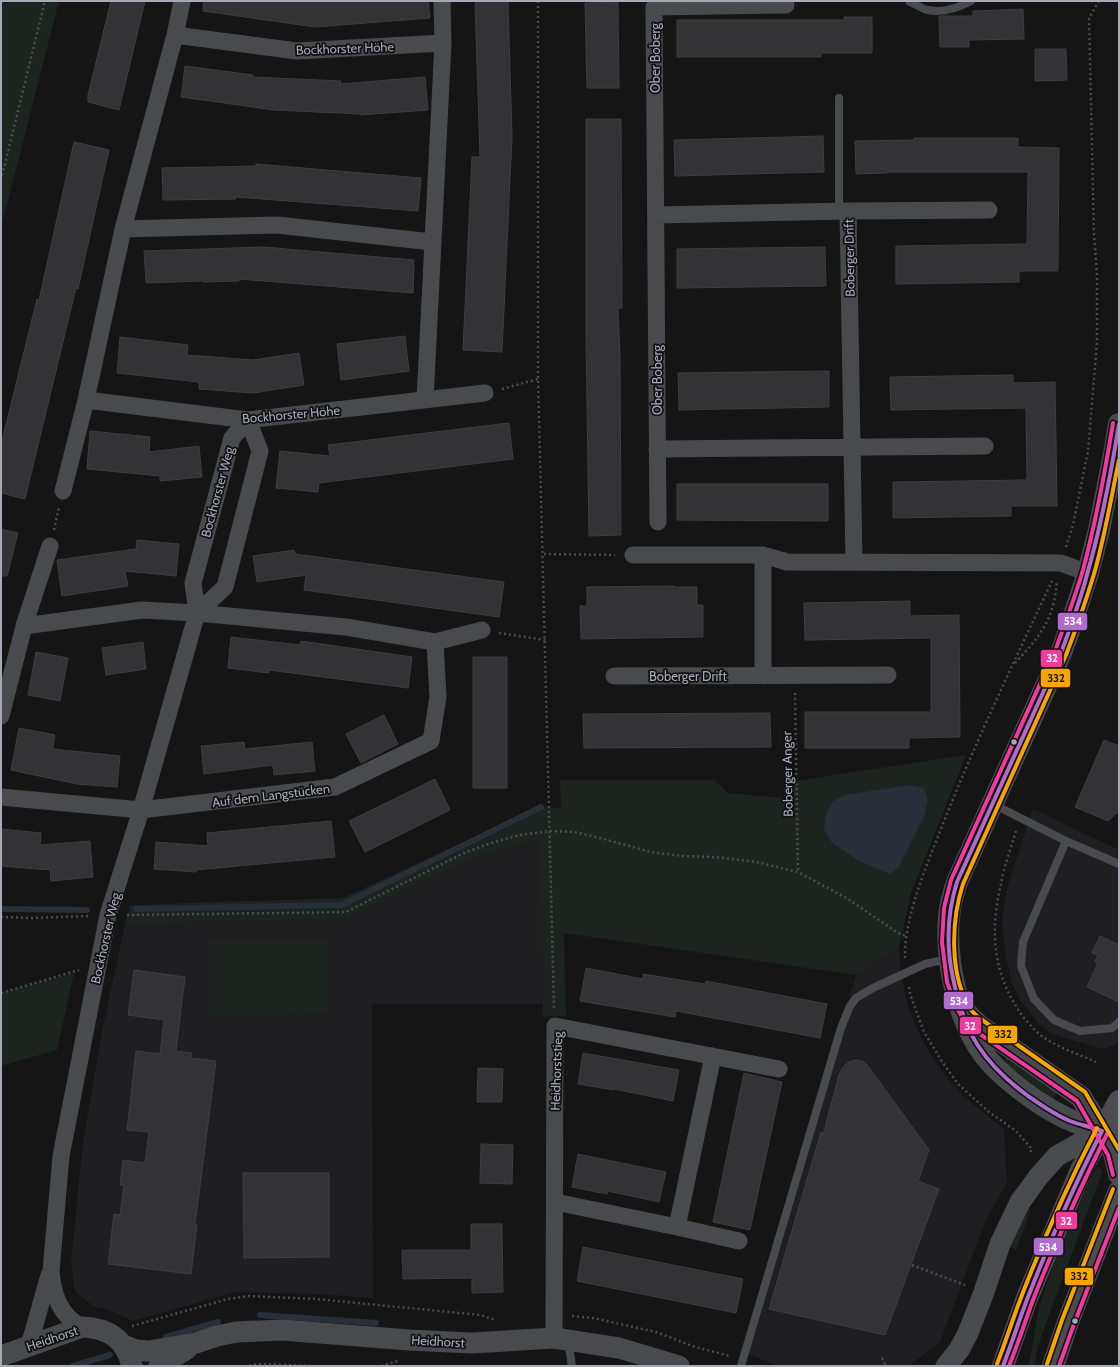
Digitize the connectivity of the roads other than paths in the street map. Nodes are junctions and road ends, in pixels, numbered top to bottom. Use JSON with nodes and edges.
{"nodes":[{"id":1,"x":182,"y":1,"type":"edge"},
{"id":2,"x":442,"y":1,"type":"edge"},
{"id":3,"x":971,"y":1,"type":"edge"},
{"id":4,"x":910,"y":2,"type":"edge"},
{"id":5,"x":786,"y":5,"type":"dead end"},
{"id":6,"x":175,"y":34,"type":"junction"},
{"id":7,"x":443,"y":43,"type":"junction"},
{"id":8,"x":839,"y":98,"type":"dead end"},
{"id":9,"x":989,"y":210,"type":"dead end"},
{"id":10,"x":844,"y":211,"type":"junction"},
{"id":11,"x":656,"y":216,"type":"junction"},
{"id":12,"x":123,"y":229,"type":"junction"},
{"id":13,"x":432,"y":242,"type":"junction"},
{"id":14,"x":485,"y":393,"type":"road end"},
{"id":15,"x":86,"y":400,"type":"junction"},
{"id":16,"x":425,"y":400,"type":"junction"},
{"id":17,"x":248,"y":420,"type":"junction"},
{"id":18,"x":1119,"y":424,"type":"edge"},
{"id":19,"x":852,"y":446,"type":"junction"},
{"id":20,"x":985,"y":446,"type":"dead end"},
{"id":21,"x":657,"y":449,"type":"junction"},
{"id":22,"x":63,"y":491,"type":"road end"},
{"id":23,"x":658,"y":522,"type":"dead end"},
{"id":24,"x":50,"y":546,"type":"road end"},
{"id":25,"x":633,"y":555,"type":"road end"},
{"id":26,"x":764,"y":555,"type":"junction"},
{"id":27,"x":854,"y":562,"type":"junction"},
{"id":28,"x":1088,"y":573,"type":"junction"},
{"id":29,"x":197,"y":613,"type":"junction"},
{"id":30,"x":24,"y":626,"type":"junction"},
{"id":31,"x":482,"y":630,"type":"road end"},
{"id":32,"x":435,"y":642,"type":"junction"},
{"id":33,"x":888,"y":675,"type":"dead end"},
{"id":34,"x":614,"y":676,"type":"dead end"},
{"id":35,"x":763,"y":676,"type":"junction"},
{"id":36,"x":1,"y":716,"type":"edge"},
{"id":37,"x":1,"y":797,"type":"edge"},
{"id":38,"x":992,"y":804,"type":"junction"},
{"id":39,"x":141,"y":810,"type":"junction"},
{"id":40,"x":1066,"y":841,"type":"junction"},
{"id":41,"x":1119,"y":864,"type":"edge"},
{"id":42,"x":950,"y":959,"type":"junction"},
{"id":43,"x":958,"y":998,"type":"junction"},
{"id":44,"x":1119,"y":1022,"type":"edge"},
{"id":45,"x":713,"y":1056,"type":"junction"},
{"id":46,"x":779,"y":1068,"type":"dead end"},
{"id":47,"x":1119,"y":1101,"type":"edge"},
{"id":48,"x":1111,"y":1130,"type":"edge"},
{"id":49,"x":1119,"y":1174,"type":"edge"},
{"id":50,"x":1119,"y":1192,"type":"edge"},
{"id":51,"x":554,"y":1202,"type":"junction"},
{"id":52,"x":677,"y":1227,"type":"junction"},
{"id":53,"x":739,"y":1241,"type":"dead end"},
{"id":54,"x":50,"y":1271,"type":"junction"},
{"id":55,"x":82,"y":1327,"type":"junction"},
{"id":56,"x":561,"y":1339,"type":"junction"},
{"id":57,"x":196,"y":1343,"type":"junction"},
{"id":58,"x":123,"y":1345,"type":"junction"},
{"id":59,"x":29,"y":1346,"type":"junction"},
{"id":60,"x":1,"y":1356,"type":"edge"},
{"id":61,"x":742,"y":1363,"type":"edge"},
{"id":62,"x":132,"y":1366,"type":"edge"},
{"id":63,"x":159,"y":1366,"type":"edge"},
{"id":64,"x":572,"y":1366,"type":"edge"},
{"id":65,"x":679,"y":1366,"type":"edge"},
{"id":66,"x":946,"y":1366,"type":"edge"},
{"id":67,"x":1003,"y":1366,"type":"edge"},
{"id":68,"x":1053,"y":1366,"type":"edge"}],
"edges":[{"from":1,"to":6,"type":"street"},
{"from":2,"to":7,"type":"street"},
{"from":3,"to":4,"type":"lane"},
{"from":5,"to":11,"type":"street","name":"Ober Boberg"},
{"from":6,"to":7,"type":"street","name":"Bockhorster Höhe"},
{"from":6,"to":12,"type":"street"},
{"from":7,"to":13,"type":"street"},
{"from":8,"to":10,"type":"lane"},
{"from":9,"to":10,"type":"street","name":"Boberger Drift"},
{"from":10,"to":11,"type":"street"},
{"from":10,"to":19,"type":"street","name":"Boberger Drift"},
{"from":11,"to":21,"type":"street","name":"Ober Boberg"},
{"from":12,"to":13,"type":"street"},
{"from":12,"to":15,"type":"street"},
{"from":13,"to":16,"type":"street"},
{"from":14,"to":16,"type":"street","name":"Bockhorster Höhe"},
{"from":15,"to":17,"type":"street","name":"Bockhorster Höhe"},
{"from":15,"to":22,"type":"street"},
{"from":16,"to":17,"type":"street","name":"Bockhorster Höhe"},
{"from":17,"to":29,"type":"street","name":"Bockhorster Weg"},
{"from":17,"to":29,"type":"street"},
{"from":18,"to":28,"type":"main road"},
{"from":19,"to":20,"type":"street"},
{"from":19,"to":21,"type":"street"},
{"from":19,"to":27,"type":"street","name":"Boberger Drift"},
{"from":21,"to":23,"type":"street","name":"Ober Boberg"},
{"from":24,"to":30,"type":"street"},
{"from":25,"to":26,"type":"street"},
{"from":26,"to":27,"type":"street"},
{"from":26,"to":35,"type":"street"},
{"from":27,"to":28,"type":"street"},
{"from":28,"to":38,"type":"main road"},
{"from":29,"to":30,"type":"street"},
{"from":29,"to":32,"type":"street"},
{"from":29,"to":39,"type":"street","name":"Bockhorster Weg"},
{"from":30,"to":36,"type":"street"},
{"from":31,"to":32,"type":"street"},
{"from":32,"to":39,"type":"street","name":"Auf dem Langstücken"},
{"from":33,"to":35,"type":"street","name":"Boberger Drift"},
{"from":34,"to":35,"type":"street","name":"Boberger Drift"},
{"from":37,"to":39,"type":"street","name":"Auf dem Langstücken"},
{"from":38,"to":40,"type":"lane"},
{"from":38,"to":42,"type":"main road"},
{"from":39,"to":54,"type":"street","name":"Bockhorster Weg"},
{"from":40,"to":41,"type":"lane"},
{"from":40,"to":44,"type":"lane"},
{"from":42,"to":43,"type":"main road"},
{"from":42,"to":61,"type":"lane"},
{"from":43,"to":48,"type":"main road"},
{"from":43,"to":48,"type":"main road"},
{"from":45,"to":46,"type":"street","name":"Heidhorststieg"},
{"from":45,"to":51,"type":"street","name":"Heidhorststieg"},
{"from":45,"to":52,"type":"street"},
{"from":47,"to":48,"type":"main road"},
{"from":48,"to":49,"type":"main road"},
{"from":48,"to":66,"type":"street"},
{"from":48,"to":67,"type":"main road"},
{"from":50,"to":68,"type":"main road"},
{"from":51,"to":52,"type":"street"},
{"from":51,"to":56,"type":"street","name":"Heidhorststieg"},
{"from":52,"to":53,"type":"street"},
{"from":54,"to":55,"type":"street","name":"Bockhorster Weg"},
{"from":54,"to":59,"type":"street","name":"Bockhorster Weg"},
{"from":55,"to":58,"type":"street","name":"Heidhorst"},
{"from":55,"to":59,"type":"street","name":"Heidhorst"},
{"from":56,"to":57,"type":"street","name":"Heidhorst"},
{"from":56,"to":64,"type":"lane"},
{"from":56,"to":65,"type":"street","name":"Heidhorst"},
{"from":57,"to":58,"type":"street","name":"Heidhorst"},
{"from":57,"to":63,"type":"street","name":"Heidhorst"},
{"from":58,"to":62,"type":"street","name":"Heidhorst"},
{"from":59,"to":60,"type":"street","name":"Heidhorst"}]}
